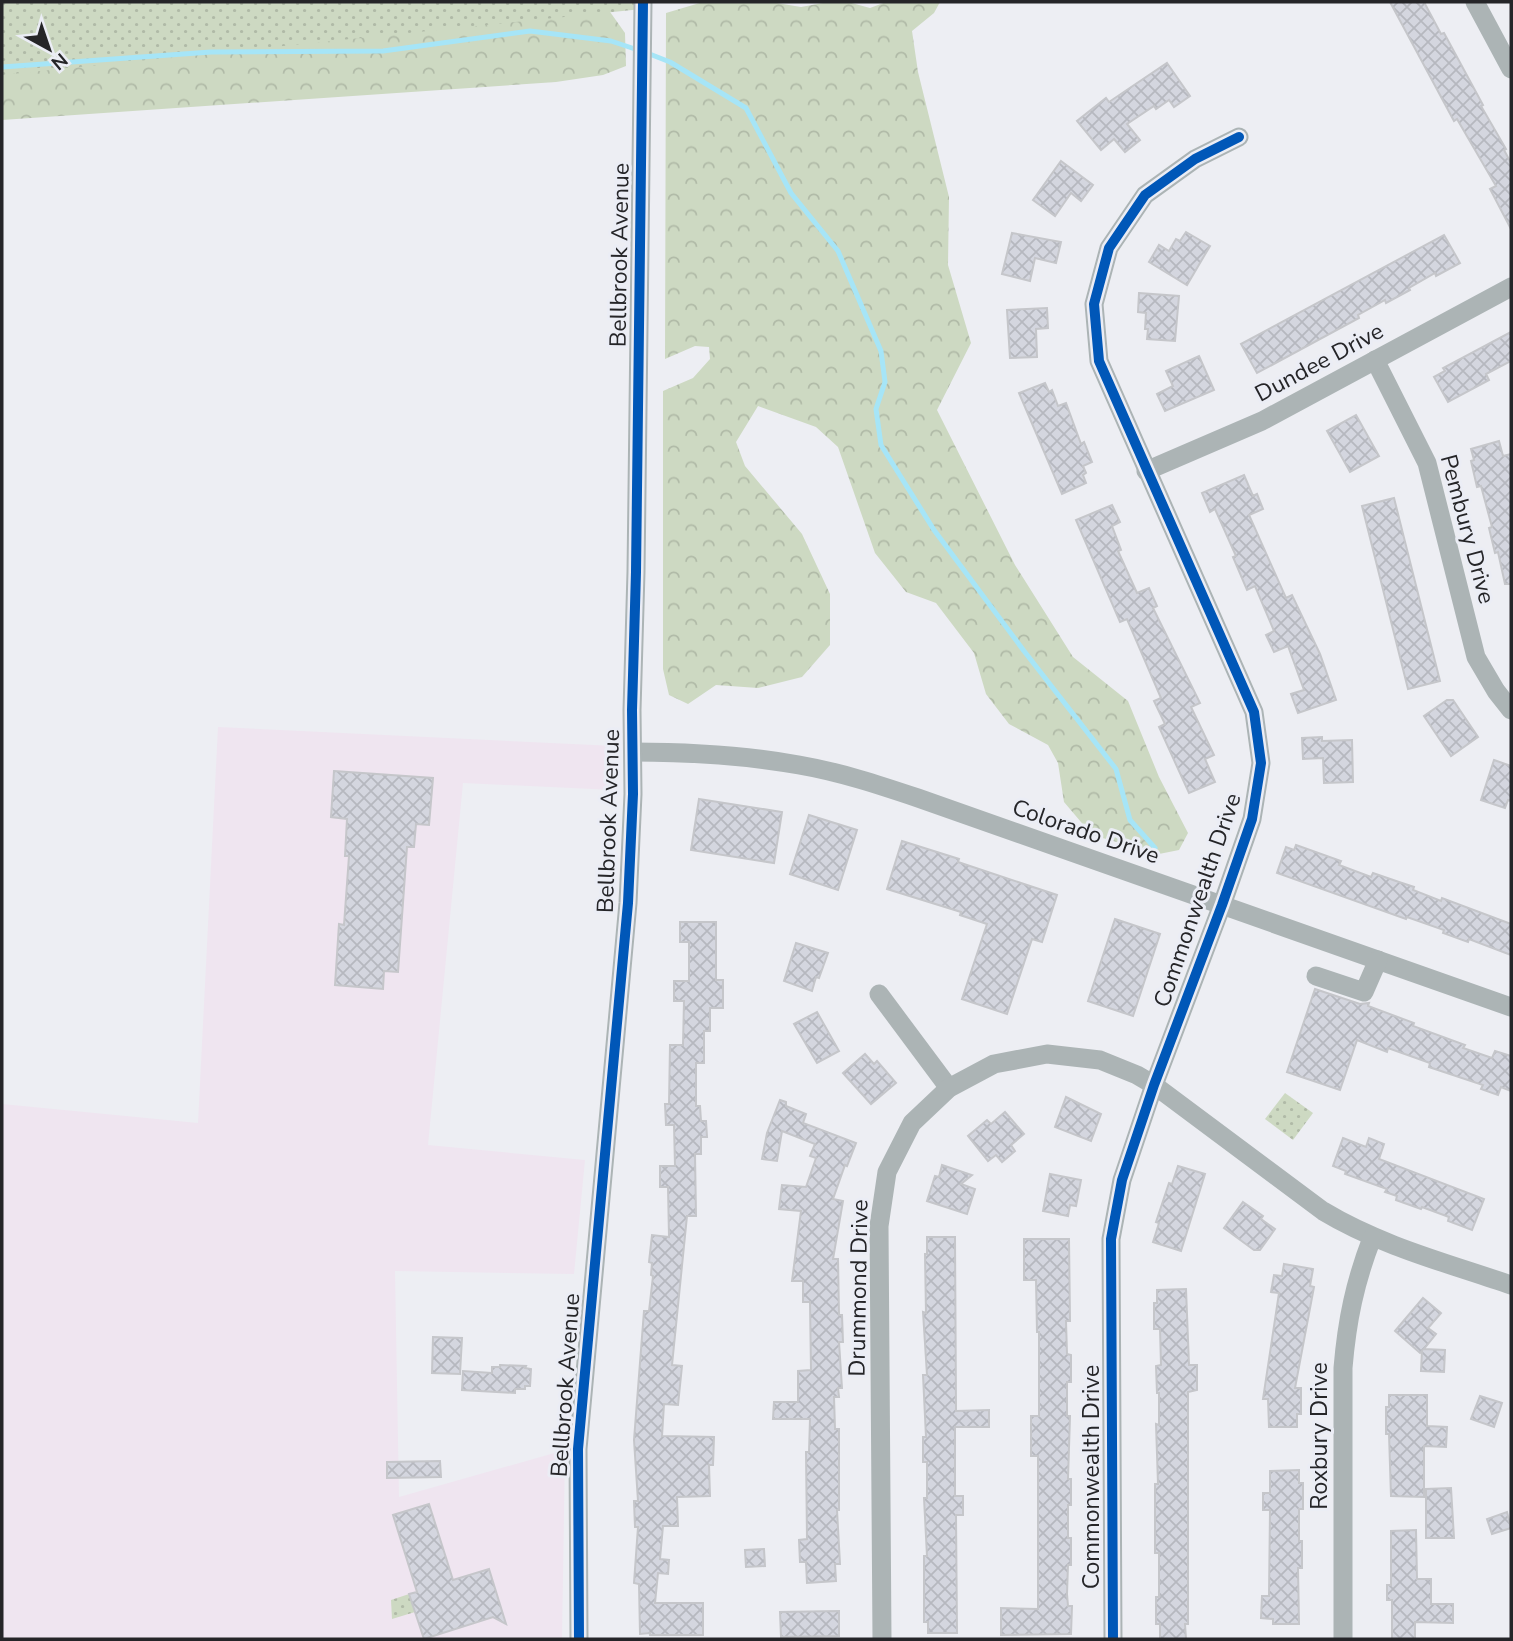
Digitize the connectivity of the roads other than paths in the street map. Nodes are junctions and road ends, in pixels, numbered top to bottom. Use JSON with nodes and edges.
{"nodes":[{"id":1,"x":643,"y":2,"type":"edge"},
{"id":2,"x":1475,"y":2,"type":"edge"},
{"id":3,"x":1511,"y":69,"type":"edge"},
{"id":4,"x":1239,"y":137,"type":"dead end"},
{"id":5,"x":1511,"y":287,"type":"edge"},
{"id":6,"x":1375,"y":360,"type":"junction"},
{"id":7,"x":1146,"y":471,"type":"junction"},
{"id":8,"x":1511,"y":710,"type":"edge"},
{"id":9,"x":633,"y":752,"type":"junction"},
{"id":10,"x":1222,"y":905,"type":"junction"},
{"id":11,"x":1378,"y":960,"type":"junction"},
{"id":12,"x":1316,"y":976,"type":"dead end"},
{"id":13,"x":879,"y":994,"type":"dead end"},
{"id":14,"x":1511,"y":1007,"type":"edge"},
{"id":15,"x":1154,"y":1085,"type":"junction"},
{"id":16,"x":949,"y":1088,"type":"junction"},
{"id":17,"x":1373,"y":1238,"type":"junction"},
{"id":18,"x":1511,"y":1285,"type":"edge"},
{"id":19,"x":579,"y":1639,"type":"edge"},
{"id":20,"x":882,"y":1639,"type":"edge"},
{"id":21,"x":1112,"y":1639,"type":"edge"},
{"id":22,"x":1343,"y":1639,"type":"edge"}],
"edges":[{"from":1,"to":9,"type":"street","name":"Bellbrook Avenue"},
{"from":2,"to":3,"type":"street"},
{"from":4,"to":7,"type":"street","name":"Commonwealth Drive"},
{"from":5,"to":6,"type":"street","name":"Dundee Drive"},
{"from":6,"to":7,"type":"street","name":"Dundee Drive"},
{"from":6,"to":8,"type":"street","name":"Pembury Drive"},
{"from":7,"to":10,"type":"street","name":"Commonwealth Drive"},
{"from":9,"to":10,"type":"street","name":"Colorado Drive"},
{"from":9,"to":19,"type":"street","name":"Bellbrook Avenue"},
{"from":10,"to":11,"type":"street","name":"Colorado Drive"},
{"from":10,"to":15,"type":"street","name":"Commonwealth Drive"},
{"from":11,"to":12,"type":"street"},
{"from":11,"to":14,"type":"street","name":"Colorado Drive"},
{"from":13,"to":16,"type":"street"},
{"from":15,"to":16,"type":"street","name":"Drummond Drive"},
{"from":15,"to":17,"type":"street","name":"Drummond Drive"},
{"from":15,"to":21,"type":"street","name":"Commonwealth Drive"},
{"from":16,"to":20,"type":"street","name":"Drummond Drive"},
{"from":17,"to":18,"type":"street","name":"Drummond Drive"},
{"from":17,"to":22,"type":"street","name":"Roxbury Drive"}]}
